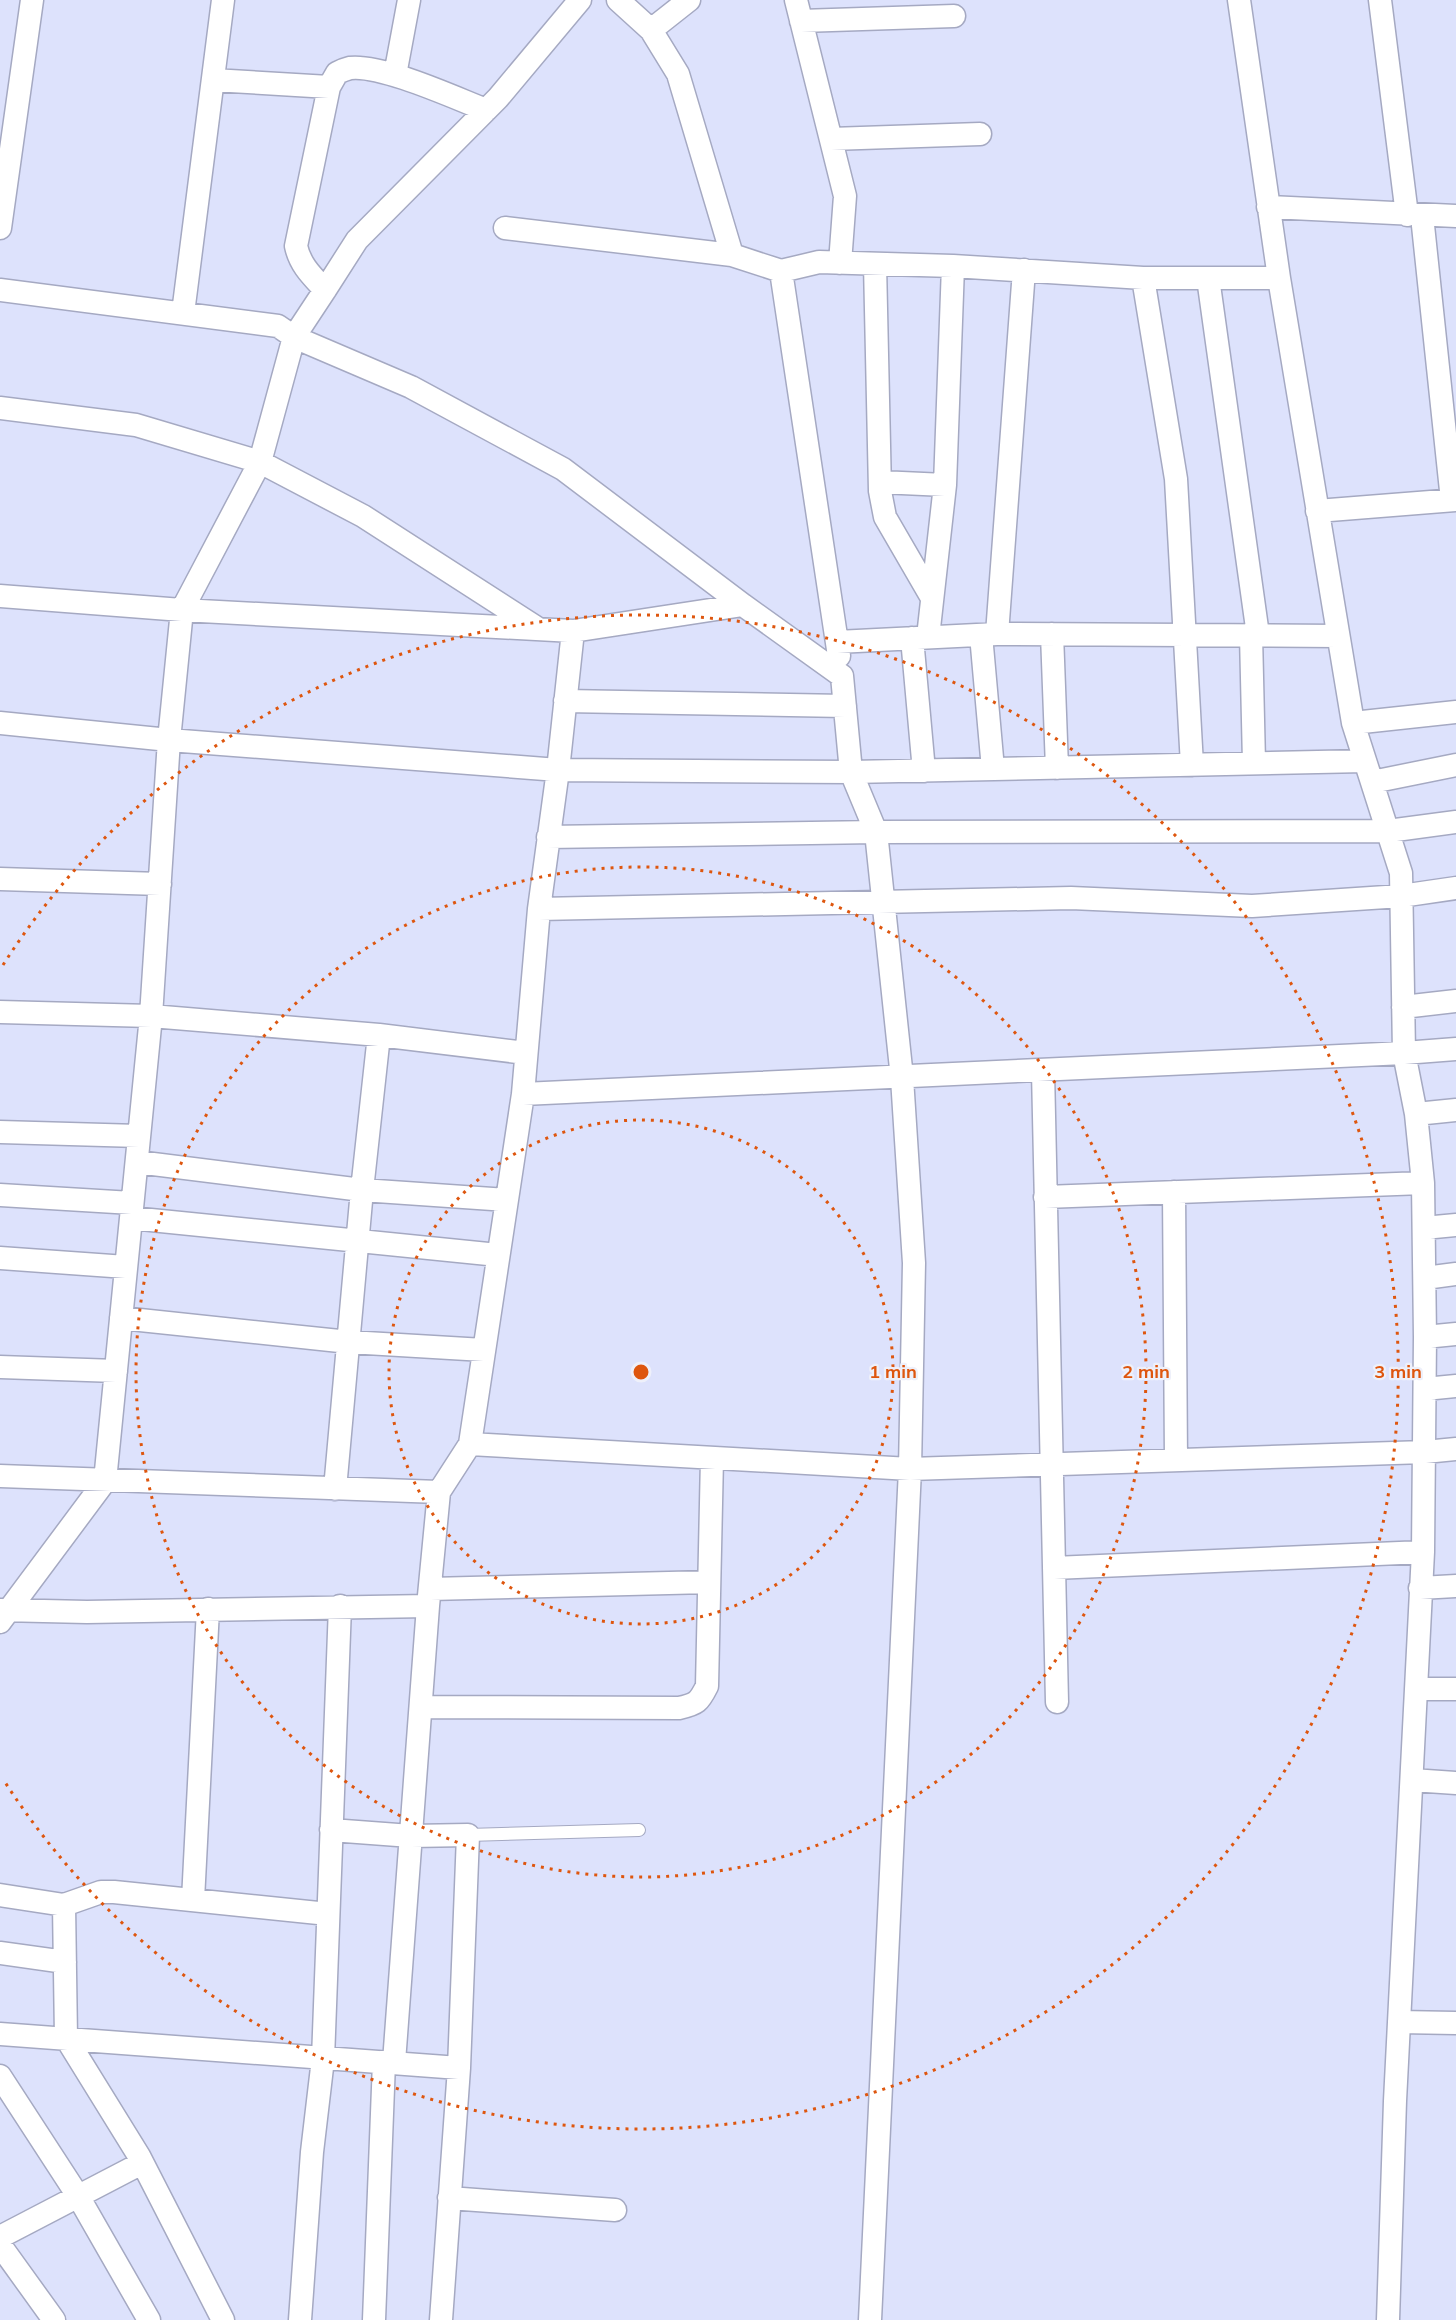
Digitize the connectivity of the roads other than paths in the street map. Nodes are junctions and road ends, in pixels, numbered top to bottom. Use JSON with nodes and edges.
{"nodes":[{"id":1,"x":32,"y":0,"type":"edge"},
{"id":2,"x":223,"y":0,"type":"edge"},
{"id":3,"x":410,"y":0,"type":"edge"},
{"id":4,"x":580,"y":0,"type":"edge"},
{"id":5,"x":618,"y":0,"type":"edge"},
{"id":6,"x":689,"y":0,"type":"edge"},
{"id":7,"x":1239,"y":0,"type":"edge"},
{"id":8,"x":1380,"y":0,"type":"edge"},
{"id":9,"x":799,"y":10,"type":"edge"},
{"id":10,"x":954,"y":16,"type":"dead end"},
{"id":11,"x":651,"y":30,"type":"junction"},
{"id":12,"x":395,"y":75,"type":"junction"},
{"id":13,"x":213,"y":80,"type":"junction"},
{"id":14,"x":329,"y":87,"type":"junction"},
{"id":15,"x":486,"y":110,"type":"junction"},
{"id":16,"x":980,"y":134,"type":"dead end"},
{"id":17,"x":831,"y":139,"type":"junction"},
{"id":18,"x":1268,"y":207,"type":"junction"},
{"id":19,"x":1415,"y":215,"type":"junction"},
{"id":20,"x":1456,"y":216,"type":"edge"},
{"id":21,"x":0,"y":228,"type":"edge"},
{"id":22,"x":506,"y":228,"type":"dead end"},
{"id":23,"x":732,"y":255,"type":"junction"},
{"id":24,"x":840,"y":263,"type":"junction"},
{"id":25,"x":874,"y":264,"type":"junction"},
{"id":26,"x":953,"y":266,"type":"junction"},
{"id":27,"x":1024,"y":270,"type":"junction"},
{"id":28,"x":781,"y":271,"type":"junction"},
{"id":29,"x":1143,"y":278,"type":"junction"},
{"id":30,"x":1208,"y":278,"type":"junction"},
{"id":31,"x":1279,"y":278,"type":"junction"},
{"id":32,"x":0,"y":290,"type":"edge"},
{"id":33,"x":325,"y":290,"type":"junction"},
{"id":34,"x":183,"y":313,"type":"junction"},
{"id":35,"x":294,"y":337,"type":"junction"},
{"id":36,"x":1447,"y":363,"type":"edge"},
{"id":37,"x":0,"y":408,"type":"edge"},
{"id":38,"x":260,"y":462,"type":"junction"},
{"id":39,"x":880,"y":482,"type":"junction"},
{"id":40,"x":945,"y":485,"type":"junction"},
{"id":41,"x":1454,"y":500,"type":"edge"},
{"id":42,"x":1317,"y":511,"type":"junction"},
{"id":43,"x":0,"y":596,"type":"edge"},
{"id":44,"x":932,"y":598,"type":"junction"},
{"id":45,"x":743,"y":605,"type":"junction"},
{"id":46,"x":182,"y":610,"type":"junction"},
{"id":47,"x":540,"y":630,"type":"junction"},
{"id":48,"x":573,"y":631,"type":"junction"},
{"id":49,"x":1052,"y":634,"type":"junction"},
{"id":50,"x":1186,"y":634,"type":"junction"},
{"id":51,"x":989,"y":635,"type":"junction"},
{"id":52,"x":1255,"y":635,"type":"junction"},
{"id":53,"x":1338,"y":636,"type":"junction"},
{"id":54,"x":920,"y":638,"type":"junction"},
{"id":55,"x":837,"y":642,"type":"junction"},
{"id":56,"x":842,"y":676,"type":"junction"},
{"id":57,"x":565,"y":701,"type":"junction"},
{"id":58,"x":845,"y":706,"type":"junction"},
{"id":59,"x":1456,"y":712,"type":"edge"},
{"id":60,"x":0,"y":723,"type":"edge"},
{"id":61,"x":1353,"y":723,"type":"junction"},
{"id":62,"x":169,"y":740,"type":"junction"},
{"id":63,"x":1365,"y":760,"type":"junction"},
{"id":64,"x":1254,"y":763,"type":"junction"},
{"id":65,"x":1192,"y":765,"type":"junction"},
{"id":66,"x":1456,"y":765,"type":"edge"},
{"id":67,"x":1057,"y":768,"type":"junction"},
{"id":68,"x":993,"y":769,"type":"junction"},
{"id":69,"x":558,"y":770,"type":"junction"},
{"id":70,"x":924,"y":771,"type":"junction"},
{"id":71,"x":851,"y":772,"type":"junction"},
{"id":72,"x":1372,"y":782,"type":"junction"},
{"id":73,"x":1456,"y":822,"type":"edge"},
{"id":74,"x":1388,"y":831,"type":"junction"},
{"id":75,"x":876,"y":832,"type":"junction"},
{"id":76,"x":548,"y":837,"type":"junction"},
{"id":77,"x":0,"y":879,"type":"edge"},
{"id":78,"x":160,"y":884,"type":"junction"},
{"id":79,"x":1456,"y":888,"type":"edge"},
{"id":80,"x":1401,"y":896,"type":"junction"},
{"id":81,"x":884,"y":901,"type":"junction"},
{"id":82,"x":539,"y":909,"type":"junction"},
{"id":83,"x":1456,"y":1001,"type":"edge"},
{"id":84,"x":1403,"y":1007,"type":"junction"},
{"id":85,"x":0,"y":1012,"type":"edge"},
{"id":86,"x":151,"y":1016,"type":"junction"},
{"id":87,"x":379,"y":1035,"type":"junction"},
{"id":88,"x":1456,"y":1048,"type":"edge"},
{"id":89,"x":526,"y":1053,"type":"junction"},
{"id":90,"x":1404,"y":1053,"type":"junction"},
{"id":91,"x":1043,"y":1071,"type":"junction"},
{"id":92,"x":902,"y":1078,"type":"junction"},
{"id":93,"x":523,"y":1094,"type":"junction"},
{"id":94,"x":1456,"y":1110,"type":"edge"},
{"id":95,"x":1416,"y":1114,"type":"junction"},
{"id":96,"x":0,"y":1132,"type":"edge"},
{"id":97,"x":139,"y":1136,"type":"junction"},
{"id":98,"x":136,"y":1162,"type":"junction"},
{"id":99,"x":1423,"y":1183,"type":"junction"},
{"id":100,"x":362,"y":1190,"type":"junction"},
{"id":101,"x":1174,"y":1192,"type":"junction"},
{"id":102,"x":0,"y":1195,"type":"edge"},
{"id":103,"x":1045,"y":1197,"type":"junction"},
{"id":104,"x":507,"y":1200,"type":"junction"},
{"id":105,"x":131,"y":1210,"type":"junction"},
{"id":106,"x":1456,"y":1225,"type":"edge"},
{"id":107,"x":1424,"y":1227,"type":"junction"},
{"id":108,"x":358,"y":1239,"type":"junction"},
{"id":109,"x":498,"y":1255,"type":"junction"},
{"id":110,"x":0,"y":1258,"type":"edge"},
{"id":111,"x":126,"y":1267,"type":"junction"},
{"id":112,"x":1456,"y":1274,"type":"edge"},
{"id":113,"x":1425,"y":1278,"type":"junction"},
{"id":114,"x":121,"y":1318,"type":"junction"},
{"id":115,"x":1456,"y":1334,"type":"edge"},
{"id":116,"x":1425,"y":1337,"type":"junction"},
{"id":117,"x":349,"y":1341,"type":"junction"},
{"id":118,"x":484,"y":1350,"type":"junction"},
{"id":119,"x":0,"y":1367,"type":"edge"},
{"id":120,"x":116,"y":1371,"type":"junction"},
{"id":121,"x":1456,"y":1386,"type":"edge"},
{"id":122,"x":1425,"y":1389,"type":"junction"},
{"id":123,"x":470,"y":1444,"type":"junction"},
{"id":124,"x":1456,"y":1449,"type":"edge"},
{"id":125,"x":1425,"y":1452,"type":"junction"},
{"id":126,"x":712,"y":1458,"type":"junction"},
{"id":127,"x":1176,"y":1460,"type":"junction"},
{"id":128,"x":1051,"y":1463,"type":"junction"},
{"id":129,"x":910,"y":1469,"type":"junction"},
{"id":130,"x":0,"y":1476,"type":"edge"},
{"id":131,"x":105,"y":1481,"type":"junction"},
{"id":132,"x":335,"y":1489,"type":"junction"},
{"id":133,"x":439,"y":1492,"type":"junction"},
{"id":134,"x":1423,"y":1552,"type":"junction"},
{"id":135,"x":1054,"y":1568,"type":"junction"},
{"id":136,"x":709,"y":1582,"type":"junction"},
{"id":137,"x":1456,"y":1586,"type":"edge"},
{"id":138,"x":1420,"y":1588,"type":"junction"},
{"id":139,"x":429,"y":1597,"type":"junction"},
{"id":140,"x":340,"y":1606,"type":"junction"},
{"id":141,"x":208,"y":1609,"type":"junction"},
{"id":142,"x":3,"y":1614,"type":"edge"},
{"id":143,"x":1417,"y":1689,"type":"junction"},
{"id":144,"x":1456,"y":1689,"type":"edge"},
{"id":145,"x":1057,"y":1702,"type":"dead end"},
{"id":146,"x":421,"y":1707,"type":"junction"},
{"id":147,"x":1412,"y":1780,"type":"junction"},
{"id":148,"x":1456,"y":1783,"type":"edge"},
{"id":149,"x":331,"y":1830,"type":"junction"},
{"id":150,"x":639,"y":1830,"type":"dead end"},
{"id":151,"x":468,"y":1835,"type":"junction"},
{"id":152,"x":411,"y":1836,"type":"junction"},
{"id":153,"x":0,"y":1896,"type":"edge"},
{"id":154,"x":193,"y":1900,"type":"junction"},
{"id":155,"x":64,"y":1905,"type":"junction"},
{"id":156,"x":328,"y":1914,"type":"junction"},
{"id":157,"x":0,"y":1953,"type":"edge"},
{"id":158,"x":65,"y":1962,"type":"junction"},
{"id":159,"x":1399,"y":2022,"type":"junction"},
{"id":160,"x":1456,"y":2023,"type":"edge"},
{"id":161,"x":0,"y":2034,"type":"edge"},
{"id":162,"x":66,"y":2038,"type":"junction"},
{"id":163,"x":323,"y":2059,"type":"junction"},
{"id":164,"x":389,"y":2062,"type":"junction"},
{"id":165,"x":459,"y":2068,"type":"junction"},
{"id":166,"x":0,"y":2076,"type":"edge"},
{"id":167,"x":142,"y":2163,"type":"junction"},
{"id":168,"x":78,"y":2196,"type":"junction"},
{"id":169,"x":449,"y":2198,"type":"junction"},
{"id":170,"x":615,"y":2210,"type":"dead end"},
{"id":171,"x":0,"y":2236,"type":"edge"},
{"id":172,"x":0,"y":2245,"type":"edge"},
{"id":173,"x":54,"y":2320,"type":"edge"},
{"id":174,"x":149,"y":2320,"type":"edge"},
{"id":175,"x":223,"y":2320,"type":"edge"},
{"id":176,"x":300,"y":2320,"type":"edge"},
{"id":177,"x":374,"y":2320,"type":"edge"},
{"id":178,"x":441,"y":2320,"type":"edge"},
{"id":179,"x":870,"y":2320,"type":"edge"},
{"id":180,"x":1388,"y":2320,"type":"edge"}],
"edges":[{"from":1,"to":21,"type":"street"},
{"from":2,"to":13,"type":"street"},
{"from":3,"to":12,"type":"street"},
{"from":4,"to":15,"type":"street"},
{"from":5,"to":11,"type":"street"},
{"from":6,"to":11,"type":"street"},
{"from":7,"to":18,"type":"street"},
{"from":8,"to":19,"type":"street"},
{"from":9,"to":10,"type":"street"},
{"from":9,"to":17,"type":"street"},
{"from":11,"to":23,"type":"street"},
{"from":12,"to":14,"type":"street"},
{"from":12,"to":15,"type":"street"},
{"from":13,"to":14,"type":"street"},
{"from":13,"to":34,"type":"street"},
{"from":14,"to":33,"type":"street"},
{"from":15,"to":33,"type":"street"},
{"from":16,"to":17,"type":"street"},
{"from":17,"to":24,"type":"street"},
{"from":18,"to":19,"type":"street"},
{"from":18,"to":31,"type":"street"},
{"from":19,"to":20,"type":"street"},
{"from":19,"to":36,"type":"street"},
{"from":22,"to":23,"type":"street"},
{"from":23,"to":28,"type":"street"},
{"from":24,"to":25,"type":"street"},
{"from":24,"to":28,"type":"street"},
{"from":25,"to":26,"type":"street"},
{"from":25,"to":39,"type":"street"},
{"from":26,"to":27,"type":"street"},
{"from":26,"to":40,"type":"street"},
{"from":27,"to":29,"type":"street"},
{"from":27,"to":51,"type":"street"},
{"from":28,"to":55,"type":"street"},
{"from":29,"to":30,"type":"street"},
{"from":29,"to":50,"type":"street"},
{"from":30,"to":31,"type":"street"},
{"from":30,"to":52,"type":"street"},
{"from":31,"to":42,"type":"street"},
{"from":32,"to":34,"type":"street"},
{"from":33,"to":35,"type":"street"},
{"from":34,"to":35,"type":"street"},
{"from":35,"to":38,"type":"street"},
{"from":35,"to":45,"type":"street"},
{"from":36,"to":41,"type":"street"},
{"from":37,"to":38,"type":"street"},
{"from":38,"to":46,"type":"street"},
{"from":38,"to":47,"type":"street"},
{"from":39,"to":40,"type":"street"},
{"from":39,"to":44,"type":"street"},
{"from":40,"to":44,"type":"street"},
{"from":41,"to":42,"type":"street"},
{"from":42,"to":53,"type":"street"},
{"from":43,"to":46,"type":"street"},
{"from":44,"to":54,"type":"street"},
{"from":45,"to":48,"type":"street"},
{"from":45,"to":56,"type":"street"},
{"from":46,"to":47,"type":"street"},
{"from":46,"to":62,"type":"street"},
{"from":47,"to":48,"type":"street"},
{"from":48,"to":57,"type":"street"},
{"from":49,"to":50,"type":"street"},
{"from":49,"to":51,"type":"street"},
{"from":49,"to":67,"type":"street"},
{"from":50,"to":52,"type":"street"},
{"from":50,"to":65,"type":"street"},
{"from":51,"to":54,"type":"street"},
{"from":51,"to":68,"type":"street"},
{"from":52,"to":53,"type":"street"},
{"from":52,"to":64,"type":"street"},
{"from":53,"to":61,"type":"street"},
{"from":54,"to":55,"type":"street"},
{"from":54,"to":70,"type":"street"},
{"from":55,"to":56,"type":"street"},
{"from":56,"to":58,"type":"street"},
{"from":57,"to":58,"type":"street"},
{"from":57,"to":69,"type":"street"},
{"from":58,"to":71,"type":"street"},
{"from":59,"to":61,"type":"street"},
{"from":60,"to":62,"type":"street"},
{"from":61,"to":63,"type":"street"},
{"from":62,"to":69,"type":"street"},
{"from":62,"to":78,"type":"street"},
{"from":63,"to":64,"type":"street"},
{"from":63,"to":72,"type":"street"},
{"from":64,"to":65,"type":"street"},
{"from":65,"to":67,"type":"street"},
{"from":66,"to":72,"type":"street"},
{"from":67,"to":68,"type":"street"},
{"from":68,"to":70,"type":"street"},
{"from":69,"to":71,"type":"street"},
{"from":69,"to":76,"type":"street"},
{"from":70,"to":71,"type":"street"},
{"from":71,"to":75,"type":"street"},
{"from":72,"to":74,"type":"street"},
{"from":73,"to":74,"type":"street"},
{"from":74,"to":75,"type":"street"},
{"from":74,"to":80,"type":"street"},
{"from":75,"to":76,"type":"street"},
{"from":75,"to":81,"type":"street"},
{"from":76,"to":82,"type":"street"},
{"from":77,"to":78,"type":"street"},
{"from":78,"to":86,"type":"street"},
{"from":79,"to":80,"type":"street"},
{"from":80,"to":81,"type":"street"},
{"from":80,"to":84,"type":"street"},
{"from":81,"to":82,"type":"street"},
{"from":81,"to":92,"type":"street"},
{"from":82,"to":89,"type":"street"},
{"from":83,"to":84,"type":"street"},
{"from":84,"to":90,"type":"street"},
{"from":85,"to":86,"type":"street"},
{"from":86,"to":87,"type":"street"},
{"from":86,"to":97,"type":"street"},
{"from":87,"to":89,"type":"street"},
{"from":87,"to":100,"type":"street"},
{"from":88,"to":90,"type":"street"},
{"from":89,"to":93,"type":"street"},
{"from":90,"to":91,"type":"street"},
{"from":90,"to":95,"type":"street"},
{"from":91,"to":92,"type":"street"},
{"from":91,"to":103,"type":"street"},
{"from":92,"to":93,"type":"street"},
{"from":92,"to":129,"type":"street"},
{"from":93,"to":104,"type":"street"},
{"from":94,"to":95,"type":"street"},
{"from":95,"to":99,"type":"street"},
{"from":96,"to":97,"type":"street"},
{"from":97,"to":98,"type":"street"},
{"from":98,"to":100,"type":"street"},
{"from":98,"to":105,"type":"street"},
{"from":99,"to":101,"type":"street"},
{"from":99,"to":107,"type":"street"},
{"from":100,"to":104,"type":"street"},
{"from":100,"to":108,"type":"street"},
{"from":101,"to":103,"type":"street"},
{"from":101,"to":127,"type":"street"},
{"from":102,"to":105,"type":"street"},
{"from":103,"to":128,"type":"street"},
{"from":104,"to":109,"type":"street"},
{"from":105,"to":108,"type":"street"},
{"from":105,"to":111,"type":"street"},
{"from":106,"to":107,"type":"street"},
{"from":107,"to":113,"type":"street"},
{"from":108,"to":109,"type":"street"},
{"from":108,"to":117,"type":"street"},
{"from":109,"to":118,"type":"street"},
{"from":110,"to":111,"type":"street"},
{"from":111,"to":114,"type":"street"},
{"from":112,"to":113,"type":"street"},
{"from":113,"to":116,"type":"street"},
{"from":114,"to":117,"type":"street"},
{"from":114,"to":120,"type":"street"},
{"from":115,"to":116,"type":"street"},
{"from":116,"to":122,"type":"street"},
{"from":117,"to":118,"type":"street"},
{"from":117,"to":132,"type":"street"},
{"from":118,"to":123,"type":"street"},
{"from":119,"to":120,"type":"street"},
{"from":120,"to":131,"type":"street"},
{"from":121,"to":122,"type":"street"},
{"from":122,"to":125,"type":"street"},
{"from":123,"to":126,"type":"street"},
{"from":123,"to":133,"type":"street"},
{"from":124,"to":125,"type":"street"},
{"from":125,"to":127,"type":"street"},
{"from":125,"to":134,"type":"street"},
{"from":126,"to":129,"type":"street"},
{"from":126,"to":136,"type":"street"},
{"from":127,"to":128,"type":"street"},
{"from":128,"to":129,"type":"street"},
{"from":128,"to":135,"type":"street"},
{"from":129,"to":179,"type":"street"},
{"from":130,"to":131,"type":"street"},
{"from":131,"to":132,"type":"street"},
{"from":131,"to":142,"type":"street"},
{"from":132,"to":133,"type":"street"},
{"from":133,"to":139,"type":"street"},
{"from":134,"to":135,"type":"street"},
{"from":134,"to":138,"type":"street"},
{"from":135,"to":145,"type":"street"},
{"from":136,"to":139,"type":"street"},
{"from":136,"to":146,"type":"street"},
{"from":137,"to":138,"type":"street"},
{"from":138,"to":143,"type":"street"},
{"from":139,"to":140,"type":"street"},
{"from":139,"to":146,"type":"street"},
{"from":140,"to":141,"type":"street"},
{"from":140,"to":149,"type":"street"},
{"from":141,"to":142,"type":"street"},
{"from":141,"to":154,"type":"street"},
{"from":143,"to":144,"type":"street"},
{"from":143,"to":147,"type":"street"},
{"from":146,"to":152,"type":"street"},
{"from":147,"to":148,"type":"street"},
{"from":147,"to":159,"type":"street"},
{"from":149,"to":152,"type":"street"},
{"from":149,"to":156,"type":"street"},
{"from":150,"to":151,"type":"lane"},
{"from":151,"to":152,"type":"street"},
{"from":151,"to":165,"type":"street"},
{"from":152,"to":164,"type":"street"},
{"from":153,"to":155,"type":"street"},
{"from":154,"to":155,"type":"street"},
{"from":154,"to":156,"type":"street"},
{"from":155,"to":158,"type":"street"},
{"from":156,"to":163,"type":"street"},
{"from":157,"to":158,"type":"street"},
{"from":158,"to":162,"type":"street"},
{"from":159,"to":160,"type":"street"},
{"from":159,"to":180,"type":"street"},
{"from":161,"to":162,"type":"street"},
{"from":162,"to":163,"type":"street"},
{"from":162,"to":167,"type":"street"},
{"from":163,"to":164,"type":"street"},
{"from":163,"to":176,"type":"street"},
{"from":164,"to":165,"type":"street"},
{"from":164,"to":177,"type":"street"},
{"from":165,"to":169,"type":"street"},
{"from":166,"to":168,"type":"street"},
{"from":167,"to":168,"type":"street"},
{"from":167,"to":175,"type":"street"},
{"from":168,"to":171,"type":"street"},
{"from":168,"to":174,"type":"street"},
{"from":169,"to":170,"type":"street"},
{"from":169,"to":178,"type":"street"},
{"from":172,"to":173,"type":"street"}]}
